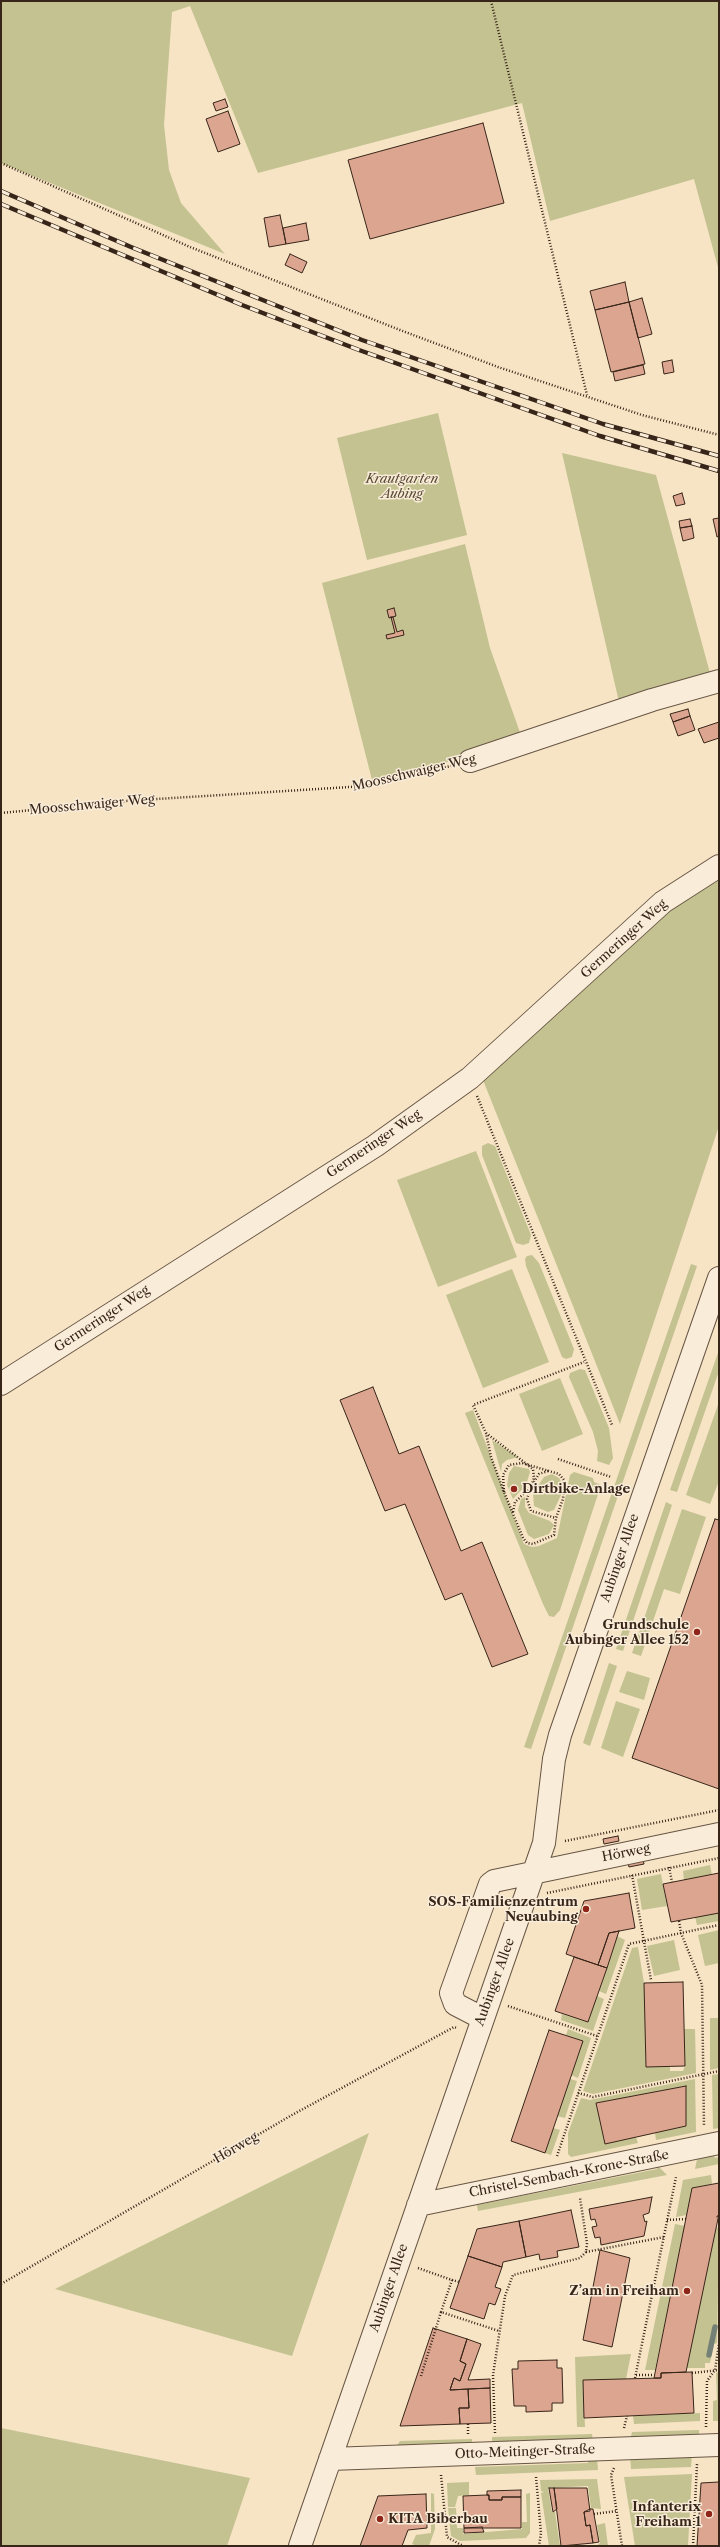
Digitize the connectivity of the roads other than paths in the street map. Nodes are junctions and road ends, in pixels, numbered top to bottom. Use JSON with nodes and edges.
{"nodes":[{"id":1,"x":719,"y":680,"type":"edge"},
{"id":2,"x":470,"y":761,"type":"road end"},
{"id":3,"x":719,"y":866,"type":"edge"},
{"id":4,"x":718,"y":1285,"type":"edge"},
{"id":5,"x":1,"y":1384,"type":"edge"},
{"id":6,"x":719,"y":1834,"type":"edge"},
{"id":7,"x":534,"y":1872,"type":"junction"},
{"id":8,"x":479,"y":2026,"type":"junction"},
{"id":9,"x":712,"y":2138,"type":"edge"},
{"id":10,"x":418,"y":2205,"type":"junction"},
{"id":11,"x":707,"y":2445,"type":"edge"},
{"id":12,"x":330,"y":2459,"type":"junction"},
{"id":13,"x":300,"y":2546,"type":"edge"}],
"edges":[{"from":1,"to":2,"type":"street","name":"Moosschwaiger Weg"},
{"from":3,"to":5,"type":"street","name":"Germeringer Weg"},
{"from":4,"to":7,"type":"street","name":"Aubinger Allee"},
{"from":6,"to":7,"type":"street","name":"Hörweg"},
{"from":7,"to":8,"type":"street","name":"Aubinger Allee"},
{"from":7,"to":8,"type":"street","name":"Hörweg"},
{"from":8,"to":10,"type":"street","name":"Aubinger Allee"},
{"from":9,"to":10,"type":"street","name":"Christel-Sembach-Krone-Straße"},
{"from":10,"to":12,"type":"street","name":"Aubinger Allee"},
{"from":11,"to":12,"type":"street","name":"Otto-Meitinger-Straße"},
{"from":12,"to":13,"type":"street","name":"Aubinger Allee"}]}
